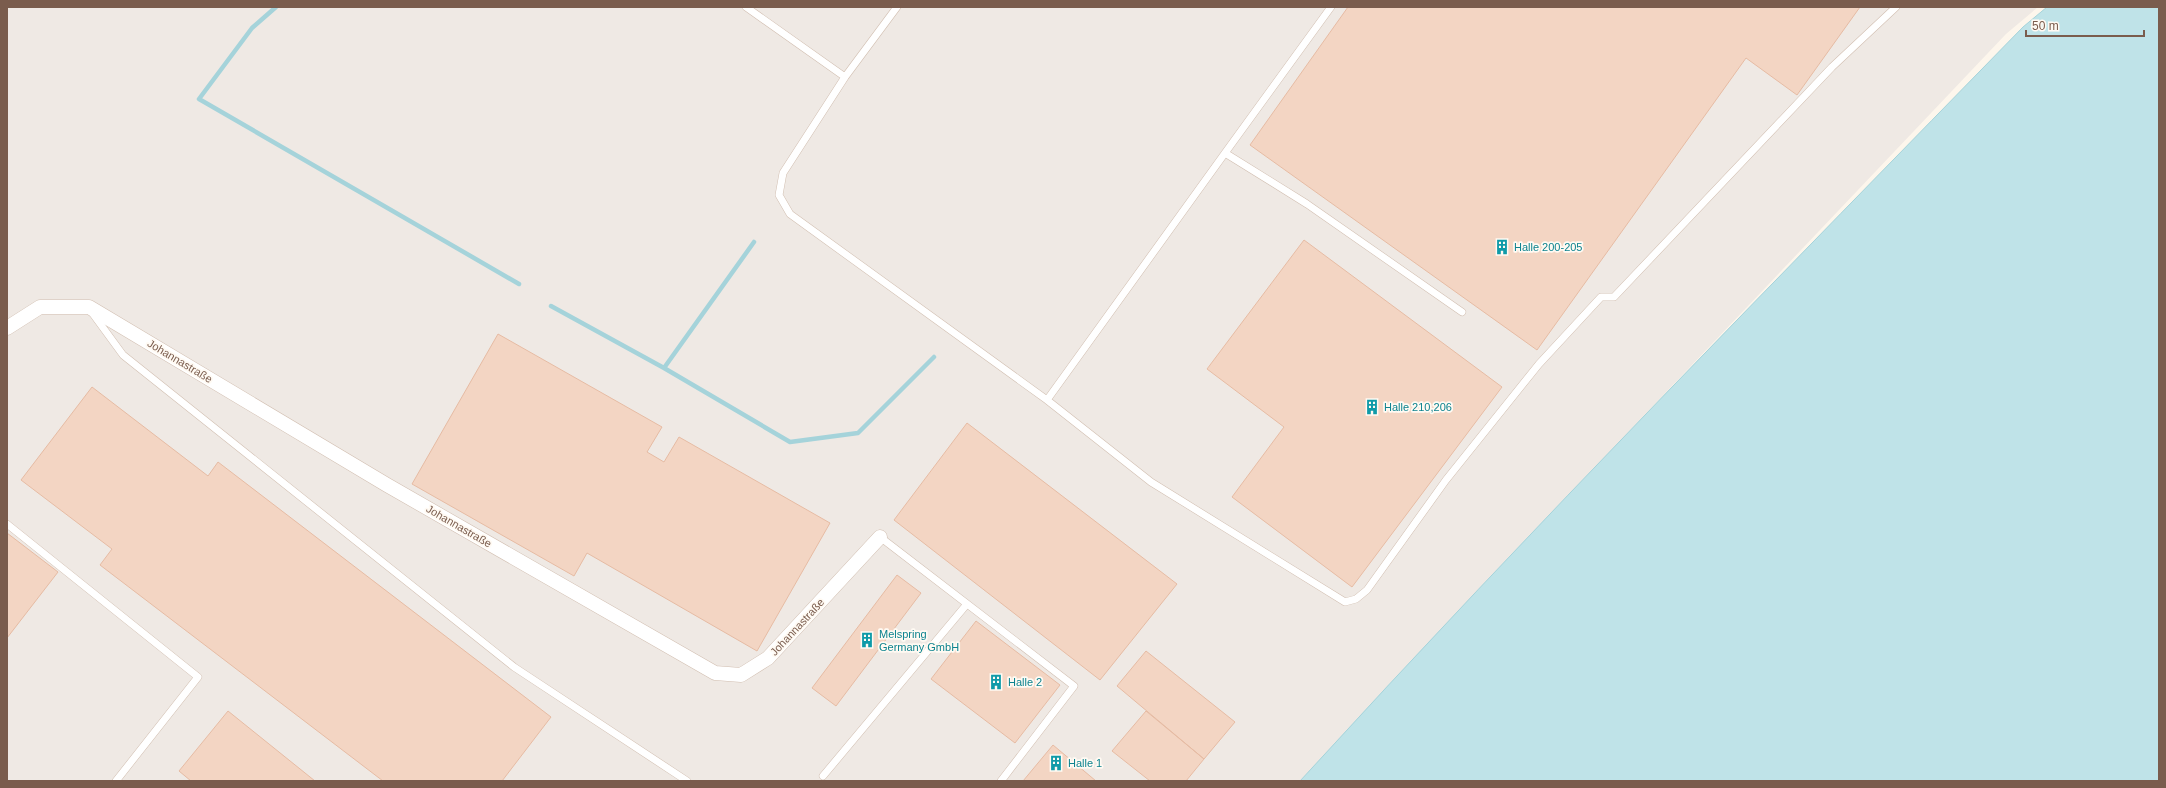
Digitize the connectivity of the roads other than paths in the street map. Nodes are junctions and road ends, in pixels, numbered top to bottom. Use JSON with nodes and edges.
{"nodes":[{"id":1,"x":746,"y":7,"type":"edge"},
{"id":2,"x":898,"y":7,"type":"edge"},
{"id":3,"x":1331,"y":7,"type":"edge"},
{"id":4,"x":1896,"y":7,"type":"edge"},
{"id":5,"x":845,"y":77,"type":"junction"},
{"id":6,"x":1225,"y":153,"type":"junction"},
{"id":7,"x":89,"y":307,"type":"junction"},
{"id":8,"x":1462,"y":312,"type":"dead end"},
{"id":9,"x":7,"y":328,"type":"edge"},
{"id":10,"x":1047,"y":400,"type":"junction"},
{"id":11,"x":7,"y":524,"type":"edge"},
{"id":12,"x":880,"y":537,"type":"joint"},
{"id":13,"x":967,"y":604,"type":"junction"},
{"id":14,"x":823,"y":776,"type":"dead end"},
{"id":15,"x":116,"y":781,"type":"edge"},
{"id":16,"x":687,"y":781,"type":"edge"},
{"id":17,"x":1001,"y":781,"type":"edge"}],
"edges":[{"from":1,"to":5,"type":"lane"},
{"from":2,"to":5,"type":"lane"},
{"from":3,"to":6,"type":"lane"},
{"from":4,"to":10,"type":"lane"},
{"from":5,"to":10,"type":"lane"},
{"from":6,"to":8,"type":"lane"},
{"from":6,"to":10,"type":"lane"},
{"from":7,"to":9,"type":"street"},
{"from":7,"to":12,"type":"street","name":"Johannastraße"},
{"from":7,"to":16,"type":"lane"},
{"from":11,"to":15,"type":"lane"},
{"from":12,"to":13,"type":"lane"},
{"from":13,"to":14,"type":"lane"},
{"from":13,"to":17,"type":"lane"}]}
